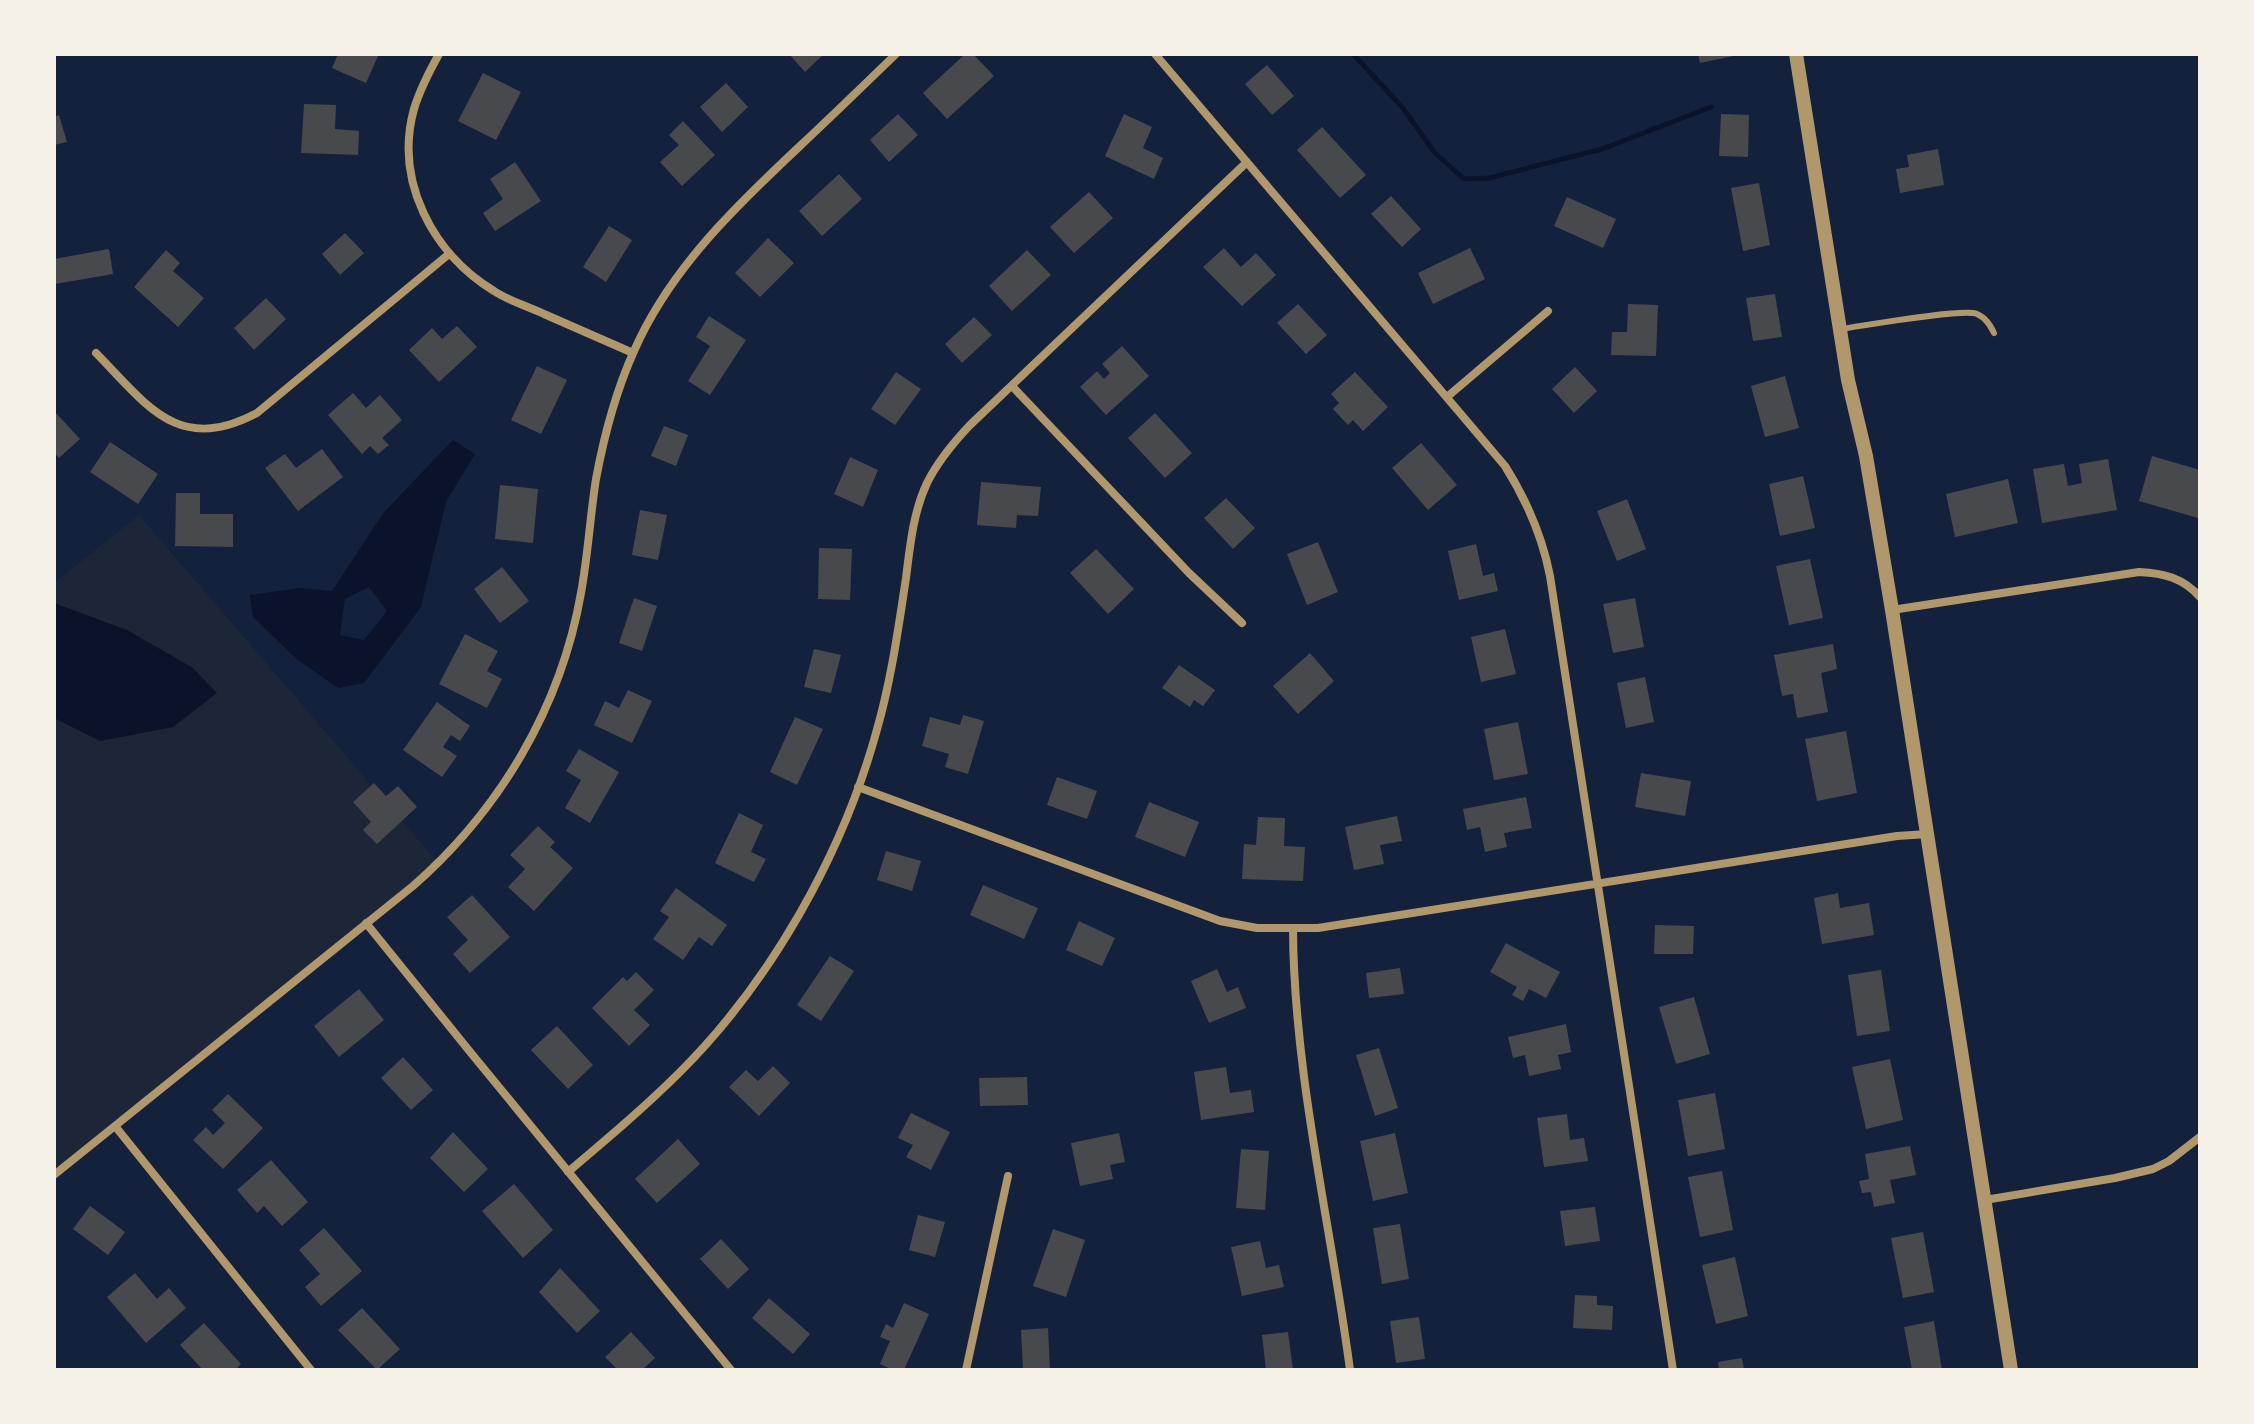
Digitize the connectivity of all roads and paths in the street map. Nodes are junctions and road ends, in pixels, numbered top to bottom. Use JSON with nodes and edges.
{"nodes":[{"id":1,"x":439,"y":54,"type":"edge"},
{"id":2,"x":896,"y":54,"type":"edge"},
{"id":3,"x":1155,"y":54,"type":"edge"},
{"id":4,"x":1796,"y":54,"type":"edge"},
{"id":5,"x":1247,"y":162,"type":"junction"},
{"id":6,"x":449,"y":254,"type":"junction"},
{"id":7,"x":1548,"y":311,"type":"dead end"},
{"id":8,"x":1840,"y":329,"type":"junction"},
{"id":9,"x":1994,"y":333,"type":"dead end"},
{"id":10,"x":96,"y":353,"type":"dead end"},
{"id":11,"x":633,"y":353,"type":"junction"},
{"id":12,"x":1012,"y":386,"type":"junction"},
{"id":13,"x":1447,"y":397,"type":"junction"},
{"id":14,"x":2200,"y":597,"type":"edge"},
{"id":15,"x":1892,"y":610,"type":"junction"},
{"id":16,"x":1242,"y":623,"type":"dead end"},
{"id":17,"x":858,"y":787,"type":"junction"},
{"id":18,"x":1928,"y":834,"type":"junction"},
{"id":19,"x":1596,"y":883,"type":"junction"},
{"id":20,"x":366,"y":923,"type":"junction"},
{"id":21,"x":1293,"y":930,"type":"junction"},
{"id":22,"x":115,"y":1126,"type":"junction"},
{"id":23,"x":2200,"y":1137,"type":"edge"},
{"id":24,"x":568,"y":1172,"type":"junction"},
{"id":25,"x":54,"y":1175,"type":"edge"},
{"id":26,"x":1008,"y":1176,"type":"dead end"},
{"id":27,"x":1985,"y":1200,"type":"junction"},
{"id":28,"x":311,"y":1370,"type":"edge"},
{"id":29,"x":731,"y":1370,"type":"edge"},
{"id":30,"x":966,"y":1370,"type":"edge"},
{"id":31,"x":1350,"y":1370,"type":"edge"},
{"id":32,"x":1673,"y":1370,"type":"edge"},
{"id":33,"x":2011,"y":1370,"type":"edge"}],
"edges":[{"from":1,"to":6,"type":"street"},
{"from":2,"to":11,"type":"street"},
{"from":3,"to":5,"type":"street"},
{"from":4,"to":8,"type":"street"},
{"from":5,"to":12,"type":"street"},
{"from":5,"to":13,"type":"street"},
{"from":6,"to":10,"type":"street"},
{"from":6,"to":11,"type":"street"},
{"from":7,"to":13,"type":"street"},
{"from":8,"to":9,"type":"lane"},
{"from":8,"to":15,"type":"street"},
{"from":11,"to":20,"type":"street"},
{"from":12,"to":16,"type":"street"},
{"from":12,"to":17,"type":"street"},
{"from":13,"to":19,"type":"street"},
{"from":14,"to":15,"type":"street"},
{"from":15,"to":18,"type":"street"},
{"from":17,"to":21,"type":"street"},
{"from":17,"to":24,"type":"street"},
{"from":18,"to":19,"type":"street"},
{"from":18,"to":27,"type":"street"},
{"from":19,"to":21,"type":"street"},
{"from":19,"to":32,"type":"street"},
{"from":20,"to":22,"type":"street"},
{"from":20,"to":24,"type":"street"},
{"from":21,"to":31,"type":"street"},
{"from":22,"to":25,"type":"street"},
{"from":22,"to":28,"type":"street"},
{"from":23,"to":27,"type":"street"},
{"from":24,"to":29,"type":"street"},
{"from":26,"to":30,"type":"street"},
{"from":27,"to":33,"type":"street"}]}
